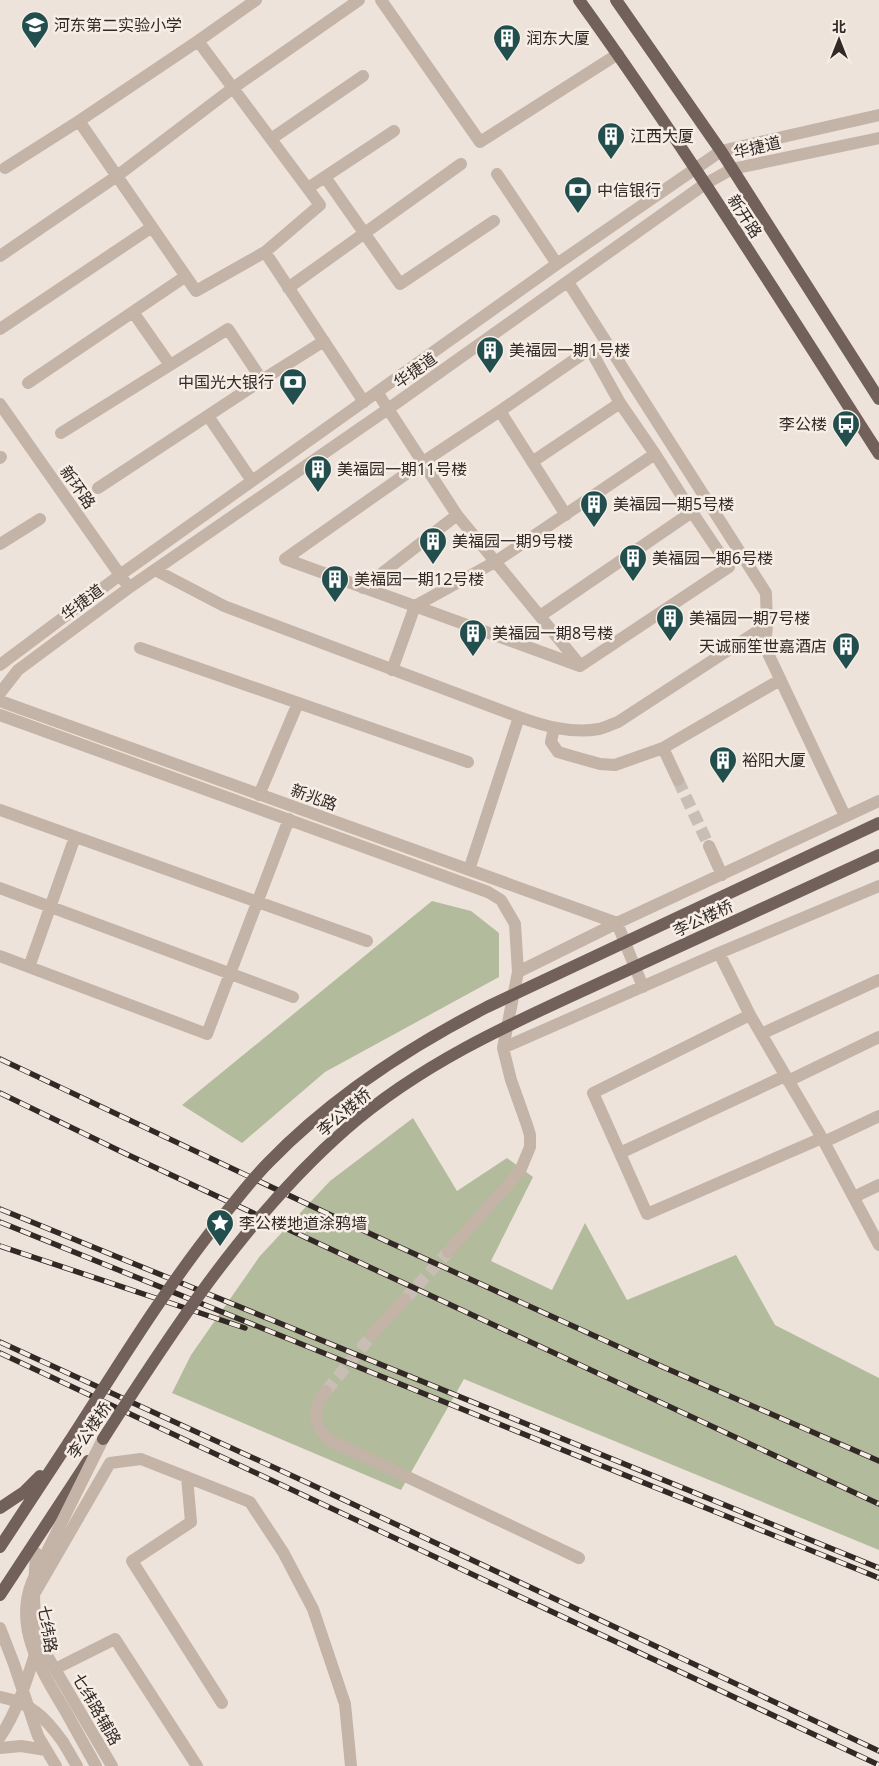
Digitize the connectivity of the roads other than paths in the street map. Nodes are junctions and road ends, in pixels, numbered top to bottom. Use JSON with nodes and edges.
{"nodes":[{"id":1,"x":256,"y":0,"type":"edge"},
{"id":2,"x":359,"y":0,"type":"edge"},
{"id":3,"x":381,"y":0,"type":"edge"},
{"id":4,"x":580,"y":0,"type":"edge"},
{"id":5,"x":616,"y":0,"type":"edge"},
{"id":6,"x":198,"y":41,"type":"junction"},
{"id":7,"x":618,"y":54,"type":"junction"},
{"id":8,"x":363,"y":76,"type":"dead end"},
{"id":9,"x":233,"y":88,"type":"junction"},
{"id":10,"x":879,"y":115,"type":"edge"},
{"id":11,"x":79,"y":121,"type":"junction"},
{"id":12,"x":394,"y":131,"type":"dead end"},
{"id":13,"x":879,"y":138,"type":"edge"},
{"id":14,"x":271,"y":139,"type":"junction"},
{"id":15,"x":721,"y":150,"type":"junction"},
{"id":16,"x":461,"y":164,"type":"dead end"},
{"id":17,"x":5,"y":168,"type":"dead end"},
{"id":18,"x":694,"y":168,"type":"junction"},
{"id":19,"x":732,"y":169,"type":"junction"},
{"id":20,"x":497,"y":174,"type":"dead end"},
{"id":21,"x":117,"y":176,"type":"junction"},
{"id":22,"x":325,"y":177,"type":"junction"},
{"id":23,"x":705,"y":184,"type":"junction"},
{"id":24,"x":308,"y":188,"type":"junction"},
{"id":25,"x":494,"y":220,"type":"dead end"},
{"id":26,"x":152,"y":227,"type":"junction"},
{"id":27,"x":364,"y":233,"type":"junction"},
{"id":28,"x":265,"y":252,"type":"junction"},
{"id":29,"x":0,"y":256,"type":"edge"},
{"id":30,"x":557,"y":264,"type":"junction"},
{"id":31,"x":186,"y":276,"type":"junction"},
{"id":32,"x":568,"y":282,"type":"junction"},
{"id":33,"x":288,"y":288,"type":"junction"},
{"id":34,"x":133,"y":312,"type":"junction"},
{"id":35,"x":0,"y":329,"type":"edge"},
{"id":36,"x":324,"y":342,"type":"junction"},
{"id":37,"x":170,"y":365,"type":"junction"},
{"id":38,"x":262,"y":380,"type":"junction"},
{"id":39,"x":28,"y":383,"type":"dead end"},
{"id":40,"x":377,"y":392,"type":"junction"},
{"id":41,"x":879,"y":399,"type":"edge"},
{"id":42,"x":364,"y":402,"type":"junction"},
{"id":43,"x":620,"y":403,"type":"junction"},
{"id":44,"x":0,"y":404,"type":"edge"},
{"id":45,"x":388,"y":409,"type":"junction"},
{"id":46,"x":500,"y":412,"type":"junction"},
{"id":47,"x":208,"y":416,"type":"junction"},
{"id":48,"x":61,"y":433,"type":"dead end"},
{"id":49,"x":655,"y":454,"type":"junction"},
{"id":50,"x":879,"y":454,"type":"edge"},
{"id":51,"x":422,"y":462,"type":"junction"},
{"id":52,"x":532,"y":462,"type":"junction"},
{"id":53,"x":252,"y":481,"type":"junction"},
{"id":54,"x":98,"y":488,"type":"dead end"},
{"id":55,"x":692,"y":512,"type":"junction"},
{"id":56,"x":457,"y":515,"type":"junction"},
{"id":57,"x":566,"y":515,"type":"junction"},
{"id":58,"x":40,"y":519,"type":"dead end"},
{"id":59,"x":0,"y":544,"type":"edge"},
{"id":60,"x":495,"y":562,"type":"junction"},
{"id":61,"x":155,"y":570,"type":"junction"},
{"id":62,"x":120,"y":576,"type":"junction"},
{"id":63,"x":130,"y":587,"type":"junction"},
{"id":64,"x":363,"y":588,"type":"junction"},
{"id":65,"x":415,"y":606,"type":"junction"},
{"id":66,"x":540,"y":616,"type":"junction"},
{"id":67,"x":767,"y":624,"type":"junction"},
{"id":68,"x":140,"y":648,"type":"dead end"},
{"id":69,"x":0,"y":665,"type":"edge"},
{"id":70,"x":580,"y":666,"type":"junction"},
{"id":71,"x":392,"y":670,"type":"junction"},
{"id":72,"x":780,"y":680,"type":"junction"},
{"id":73,"x":0,"y":693,"type":"edge"},
{"id":74,"x":0,"y":701,"type":"edge"},
{"id":75,"x":298,"y":703,"type":"junction"},
{"id":76,"x":0,"y":715,"type":"edge"},
{"id":77,"x":519,"y":717,"type":"junction"},
{"id":78,"x":554,"y":728,"type":"junction"},
{"id":79,"x":663,"y":748,"type":"junction"},
{"id":80,"x":468,"y":762,"type":"dead end"},
{"id":81,"x":678,"y":780,"type":"tunnel mouth"},
{"id":82,"x":259,"y":794,"type":"junction"},
{"id":83,"x":879,"y":801,"type":"edge"},
{"id":84,"x":0,"y":810,"type":"edge"},
{"id":85,"x":845,"y":816,"type":"junction"},
{"id":86,"x":289,"y":819,"type":"junction"},
{"id":87,"x":879,"y":823,"type":"edge"},
{"id":88,"x":75,"y":837,"type":"junction"},
{"id":89,"x":709,"y":846,"type":"tunnel mouth"},
{"id":90,"x":879,"y":855,"type":"edge"},
{"id":91,"x":469,"y":870,"type":"junction"},
{"id":92,"x":722,"y":875,"type":"junction"},
{"id":93,"x":879,"y":886,"type":"edge"},
{"id":94,"x":0,"y":888,"type":"edge"},
{"id":95,"x":259,"y":902,"type":"junction"},
{"id":96,"x":50,"y":906,"type":"junction"},
{"id":97,"x":617,"y":923,"type":"junction"},
{"id":98,"x":367,"y":941,"type":"dead end"},
{"id":99,"x":719,"y":953,"type":"junction"},
{"id":100,"x":0,"y":956,"type":"edge"},
{"id":101,"x":29,"y":967,"type":"junction"},
{"id":102,"x":518,"y":972,"type":"junction"},
{"id":103,"x":231,"y":973,"type":"junction"},
{"id":104,"x":879,"y":980,"type":"edge"},
{"id":105,"x":643,"y":987,"type":"junction"},
{"id":106,"x":293,"y":997,"type":"dead end"},
{"id":107,"x":750,"y":1015,"type":"junction"},
{"id":108,"x":761,"y":1034,"type":"junction"},
{"id":109,"x":879,"y":1037,"type":"edge"},
{"id":110,"x":503,"y":1048,"type":"junction"},
{"id":111,"x":786,"y":1078,"type":"junction"},
{"id":112,"x":879,"y":1116,"type":"edge"},
{"id":113,"x":823,"y":1140,"type":"junction"},
{"id":114,"x":620,"y":1152,"type":"junction"},
{"id":115,"x":879,"y":1185,"type":"edge"},
{"id":116,"x":854,"y":1197,"type":"junction"},
{"id":117,"x":879,"y":1245,"type":"edge"},
{"id":118,"x":448,"y":1252,"type":"tunnel mouth"},
{"id":119,"x":405,"y":1299,"type":"tunnel mouth"},
{"id":120,"x":372,"y":1335,"type":"tunnel mouth"},
{"id":121,"x":326,"y":1391,"type":"tunnel mouth"},
{"id":122,"x":103,"y":1439,"type":"junction"},
{"id":123,"x":69,"y":1442,"type":"junction"},
{"id":124,"x":188,"y":1478,"type":"junction"},
{"id":125,"x":0,"y":1508,"type":"edge"},
{"id":126,"x":0,"y":1547,"type":"edge"},
{"id":127,"x":36,"y":1553,"type":"dead end"},
{"id":128,"x":579,"y":1558,"type":"dead end"},
{"id":129,"x":0,"y":1595,"type":"edge"},
{"id":130,"x":33,"y":1596,"type":"junction"},
{"id":131,"x":0,"y":1628,"type":"edge"},
{"id":132,"x":39,"y":1642,"type":"junction"},
{"id":133,"x":55,"y":1669,"type":"junction"},
{"id":134,"x":23,"y":1690,"type":"junction"},
{"id":135,"x":0,"y":1697,"type":"edge"},
{"id":136,"x":222,"y":1703,"type":"dead end"},
{"id":137,"x":0,"y":1737,"type":"edge"},
{"id":138,"x":0,"y":1748,"type":"edge"},
{"id":139,"x":46,"y":1750,"type":"junction"},
{"id":140,"x":56,"y":1766,"type":"edge"},
{"id":141,"x":77,"y":1766,"type":"edge"},
{"id":142,"x":96,"y":1766,"type":"edge"},
{"id":143,"x":112,"y":1766,"type":"edge"},
{"id":144,"x":197,"y":1766,"type":"edge"},
{"id":145,"x":351,"y":1766,"type":"edge"}],
"edges":[{"from":1,"to":6,"type":"street"},
{"from":2,"to":9,"type":"street"},
{"from":3,"to":7,"type":"street"},
{"from":4,"to":7,"type":"main road","name":"新开路"},
{"from":5,"to":15,"type":"main road","name":"新开路"},
{"from":6,"to":9,"type":"street"},
{"from":6,"to":11,"type":"street"},
{"from":7,"to":18,"type":"main road","name":"新开路"},
{"from":8,"to":14,"type":"street"},
{"from":9,"to":14,"type":"street"},
{"from":9,"to":21,"type":"street"},
{"from":10,"to":15,"type":"street","name":"华捷道"},
{"from":11,"to":17,"type":"street"},
{"from":11,"to":21,"type":"street"},
{"from":12,"to":22,"type":"street"},
{"from":13,"to":19,"type":"street","name":"华捷道"},
{"from":14,"to":24,"type":"street"},
{"from":15,"to":18,"type":"street","name":"华捷道"},
{"from":15,"to":19,"type":"main road","name":"新开路"},
{"from":16,"to":27,"type":"street"},
{"from":18,"to":23,"type":"main road","name":"新开路"},
{"from":18,"to":30,"type":"street","name":"华捷道"},
{"from":19,"to":23,"type":"street","name":"华捷道"},
{"from":19,"to":41,"type":"main road","name":"新开路"},
{"from":20,"to":30,"type":"street"},
{"from":21,"to":26,"type":"street"},
{"from":21,"to":29,"type":"street"},
{"from":22,"to":24,"type":"street"},
{"from":22,"to":27,"type":"street"},
{"from":23,"to":32,"type":"street","name":"华捷道"},
{"from":23,"to":50,"type":"main road","name":"新开路"},
{"from":24,"to":28,"type":"street"},
{"from":25,"to":27,"type":"street"},
{"from":26,"to":31,"type":"street"},
{"from":26,"to":35,"type":"street"},
{"from":27,"to":33,"type":"street"},
{"from":28,"to":31,"type":"street"},
{"from":28,"to":33,"type":"street"},
{"from":30,"to":40,"type":"street","name":"华捷道"},
{"from":31,"to":34,"type":"street"},
{"from":32,"to":45,"type":"street","name":"华捷道"},
{"from":32,"to":67,"type":"street"},
{"from":33,"to":36,"type":"street"},
{"from":34,"to":37,"type":"street"},
{"from":34,"to":39,"type":"street"},
{"from":36,"to":38,"type":"street"},
{"from":36,"to":42,"type":"street"},
{"from":37,"to":38,"type":"street"},
{"from":37,"to":48,"type":"street"},
{"from":38,"to":47,"type":"street"},
{"from":40,"to":42,"type":"street","name":"华捷道"},
{"from":40,"to":45,"type":"street"},
{"from":42,"to":53,"type":"street","name":"华捷道"},
{"from":43,"to":46,"type":"street"},
{"from":43,"to":49,"type":"street"},
{"from":43,"to":52,"type":"street"},
{"from":44,"to":62,"type":"street","name":"新环路"},
{"from":45,"to":51,"type":"street"},
{"from":45,"to":61,"type":"street","name":"华捷道"},
{"from":46,"to":51,"type":"street"},
{"from":46,"to":52,"type":"street"},
{"from":47,"to":53,"type":"street"},
{"from":47,"to":54,"type":"street"},
{"from":49,"to":55,"type":"street"},
{"from":49,"to":57,"type":"street"},
{"from":51,"to":56,"type":"street"},
{"from":51,"to":64,"type":"street"},
{"from":52,"to":57,"type":"street"},
{"from":53,"to":62,"type":"street","name":"华捷道"},
{"from":55,"to":66,"type":"street"},
{"from":55,"to":70,"type":"street"},
{"from":56,"to":60,"type":"street"},
{"from":56,"to":64,"type":"street"},
{"from":57,"to":60,"type":"street"},
{"from":58,"to":59,"type":"street"},
{"from":60,"to":65,"type":"street"},
{"from":60,"to":66,"type":"street"},
{"from":61,"to":63,"type":"street","name":"华捷道"},
{"from":61,"to":71,"type":"street"},
{"from":62,"to":63,"type":"street","name":"新环路"},
{"from":62,"to":69,"type":"street","name":"华捷道"},
{"from":63,"to":73,"type":"street","name":"华捷道"},
{"from":64,"to":65,"type":"street"},
{"from":65,"to":70,"type":"street"},
{"from":65,"to":71,"type":"street"},
{"from":66,"to":70,"type":"street"},
{"from":67,"to":72,"type":"street"},
{"from":67,"to":78,"type":"street"},
{"from":68,"to":75,"type":"street"},
{"from":71,"to":77,"type":"street"},
{"from":72,"to":79,"type":"street"},
{"from":72,"to":85,"type":"street"},
{"from":74,"to":82,"type":"street","name":"新兆路"},
{"from":75,"to":80,"type":"street"},
{"from":75,"to":82,"type":"street"},
{"from":76,"to":86,"type":"street","name":"新兆路"},
{"from":77,"to":78,"type":"street"},
{"from":77,"to":91,"type":"street"},
{"from":78,"to":79,"type":"street"},
{"from":79,"to":81,"type":"street"},
{"from":82,"to":91,"type":"street","name":"新兆路"},
{"from":83,"to":85,"type":"street"},
{"from":84,"to":88,"type":"street"},
{"from":85,"to":92,"type":"street"},
{"from":86,"to":95,"type":"street"},
{"from":86,"to":102,"type":"street","name":"新兆路"},
{"from":87,"to":123,"type":"main road","name":"李公楼桥","bridge":true},
{"from":88,"to":95,"type":"street"},
{"from":88,"to":96,"type":"street"},
{"from":89,"to":92,"type":"street"},
{"from":90,"to":122,"type":"main road","name":"李公楼桥","bridge":true},
{"from":91,"to":97,"type":"street","name":"新兆路"},
{"from":92,"to":97,"type":"street"},
{"from":93,"to":99,"type":"street"},
{"from":94,"to":96,"type":"street"},
{"from":95,"to":98,"type":"street"},
{"from":95,"to":103,"type":"street"},
{"from":96,"to":101,"type":"street"},
{"from":96,"to":103,"type":"street"},
{"from":97,"to":102,"type":"street"},
{"from":97,"to":105,"type":"street"},
{"from":99,"to":105,"type":"street"},
{"from":99,"to":107,"type":"street"},
{"from":100,"to":101,"type":"street"},
{"from":101,"to":103,"type":"street"},
{"from":102,"to":110,"type":"street","name":"新兆路"},
{"from":103,"to":106,"type":"street"},
{"from":104,"to":108,"type":"street"},
{"from":105,"to":110,"type":"street"},
{"from":107,"to":108,"type":"street"},
{"from":107,"to":114,"type":"street"},
{"from":108,"to":111,"type":"street"},
{"from":109,"to":111,"type":"street"},
{"from":110,"to":118,"type":"street"},
{"from":111,"to":113,"type":"street"},
{"from":111,"to":114,"type":"street"},
{"from":112,"to":113,"type":"street"},
{"from":113,"to":114,"type":"street"},
{"from":113,"to":116,"type":"street"},
{"from":115,"to":116,"type":"street"},
{"from":116,"to":117,"type":"street"},
{"from":119,"to":120,"type":"street"},
{"from":121,"to":128,"type":"street"},
{"from":122,"to":129,"type":"main road","name":"李公楼桥","bridge":true},
{"from":122,"to":142,"type":"street","name":"七纬路","bridge":true},
{"from":123,"to":125,"type":"main road"},
{"from":123,"to":126,"type":"main road","name":"李公楼桥"},
{"from":124,"to":130,"type":"street"},
{"from":124,"to":136,"type":"street"},
{"from":124,"to":145,"type":"street"},
{"from":127,"to":130,"type":"street","name":"七纬路辅路"},
{"from":130,"to":132,"type":"street","name":"七纬路辅路"},
{"from":131,"to":134,"type":"street"},
{"from":132,"to":133,"type":"street","name":"七纬路辅路"},
{"from":132,"to":134,"type":"street"},
{"from":133,"to":143,"type":"street","name":"七纬路辅路"},
{"from":133,"to":144,"type":"street"},
{"from":134,"to":137,"type":"street"},
{"from":134,"to":139,"type":"street"},
{"from":135,"to":141,"type":"street","bridge":true},
{"from":138,"to":139,"type":"street"},
{"from":139,"to":140,"type":"street"}]}
